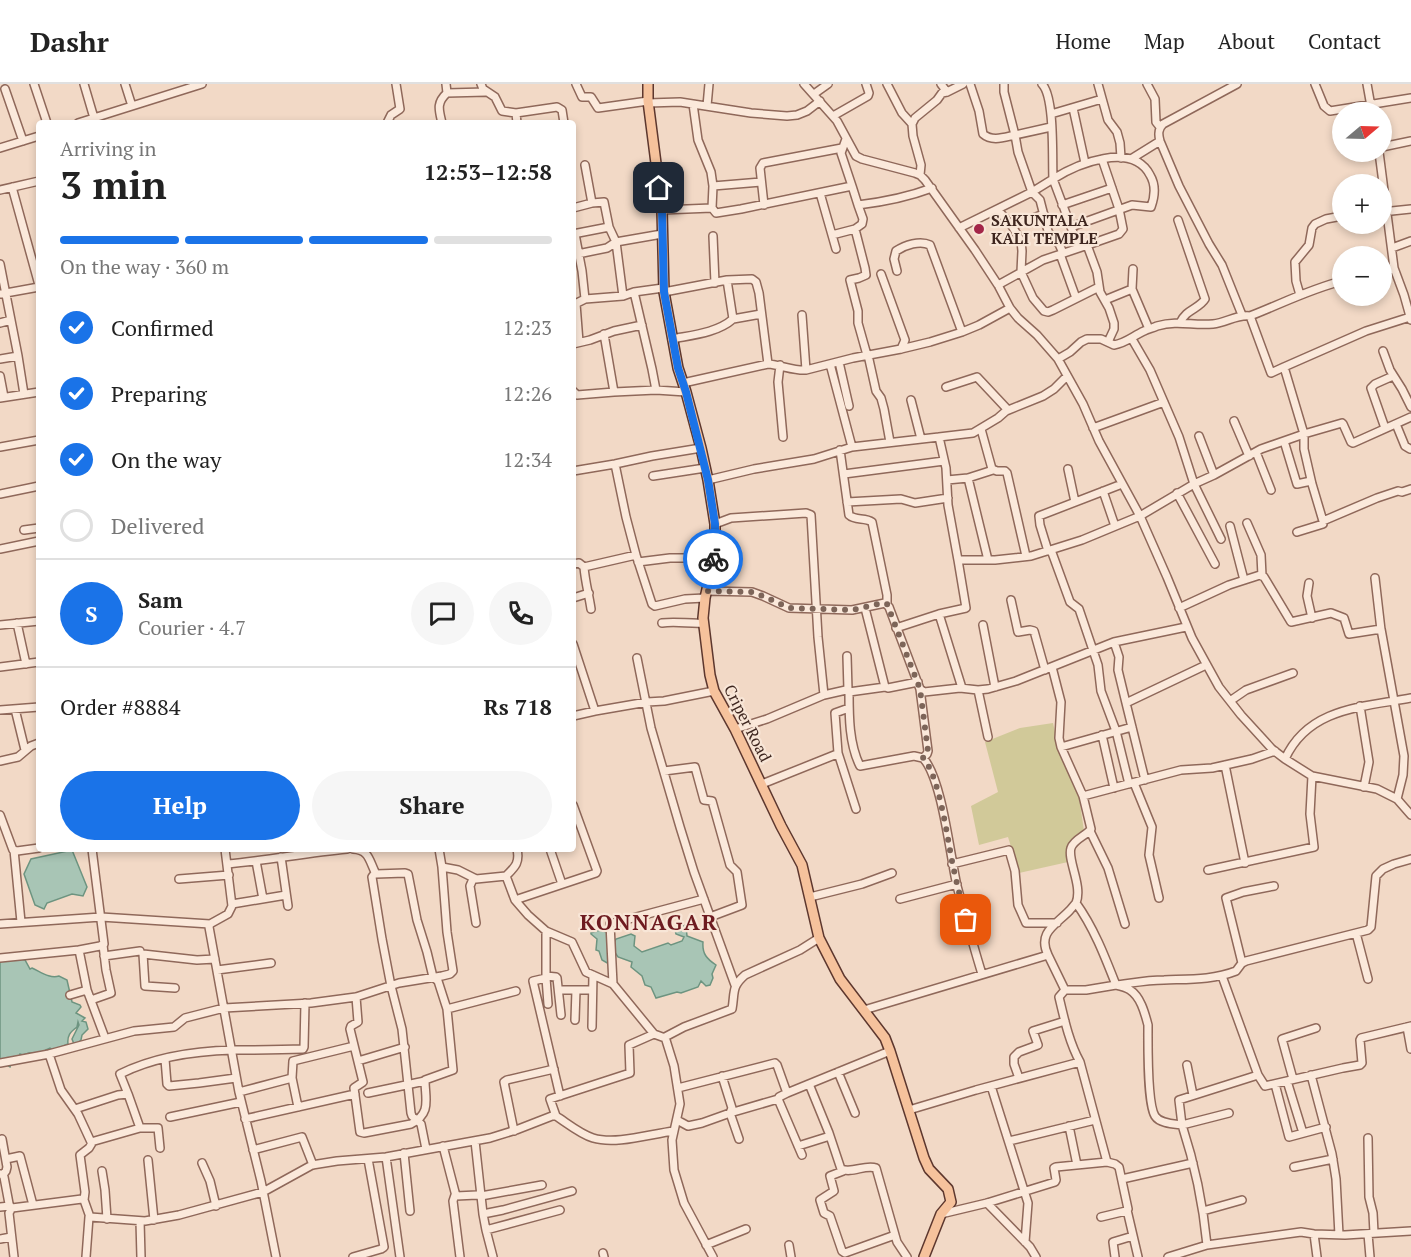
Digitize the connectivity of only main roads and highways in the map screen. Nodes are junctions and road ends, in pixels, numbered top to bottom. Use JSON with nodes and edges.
{"nodes":[{"id":1,"x":648,"y":84,"type":"edge"},
{"id":2,"x":924,"y":1257,"type":"edge"}],
"edges":[{"from":1,"to":2,"type":"main road","name":"Criper Road"}]}
